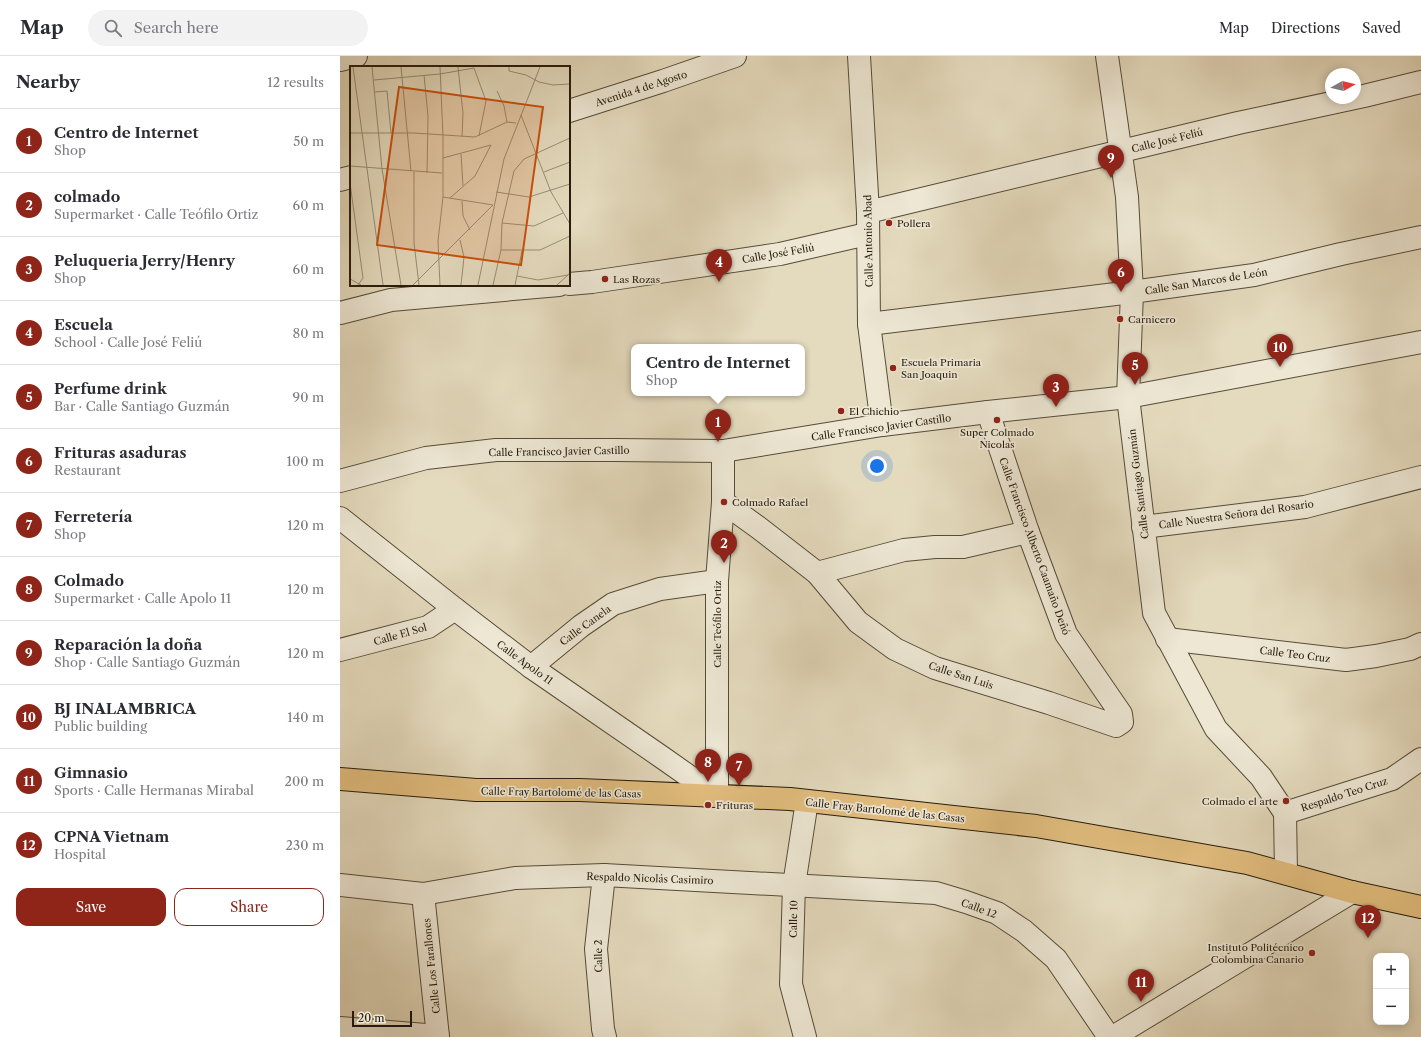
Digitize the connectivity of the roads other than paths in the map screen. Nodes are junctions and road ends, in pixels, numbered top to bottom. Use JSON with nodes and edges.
{"nodes":[{"id":1,"x":356,"y":56,"type":"edge"},
{"id":2,"x":735,"y":56,"type":"edge"},
{"id":3,"x":859,"y":56,"type":"edge"},
{"id":4,"x":1107,"y":56,"type":"edge"},
{"id":5,"x":340,"y":60,"type":"edge"},
{"id":6,"x":1421,"y":82,"type":"edge"},
{"id":7,"x":570,"y":111,"type":"edge"},
{"id":8,"x":1120,"y":151,"type":"junction"},
{"id":9,"x":350,"y":177,"type":"edge"},
{"id":10,"x":340,"y":180,"type":"edge"},
{"id":11,"x":868,"y":212,"type":"junction"},
{"id":12,"x":867,"y":234,"type":"junction"},
{"id":13,"x":1421,"y":238,"type":"edge"},
{"id":14,"x":570,"y":284,"type":"edge"},
{"id":15,"x":548,"y":286,"type":"edge"},
{"id":16,"x":1132,"y":292,"type":"junction"},
{"id":17,"x":340,"y":314,"type":"edge"},
{"id":18,"x":870,"y":324,"type":"junction"},
{"id":19,"x":1421,"y":342,"type":"edge"},
{"id":20,"x":1128,"y":397,"type":"junction"},
{"id":21,"x":988,"y":412,"type":"junction"},
{"id":22,"x":882,"y":425,"type":"junction"},
{"id":23,"x":723,"y":451,"type":"junction"},
{"id":24,"x":1421,"y":477,"type":"edge"},
{"id":25,"x":340,"y":480,"type":"edge"},
{"id":26,"x":723,"y":502,"type":"junction"},
{"id":27,"x":340,"y":518,"type":"edge"},
{"id":28,"x":1143,"y":527,"type":"junction"},
{"id":29,"x":1028,"y":532,"type":"junction"},
{"id":30,"x":817,"y":573,"type":"junction"},
{"id":31,"x":717,"y":581,"type":"junction"},
{"id":32,"x":455,"y":609,"type":"junction"},
{"id":33,"x":1167,"y":639,"type":"junction"},
{"id":34,"x":1421,"y":644,"type":"edge"},
{"id":35,"x":340,"y":650,"type":"edge"},
{"id":36,"x":531,"y":667,"type":"junction"},
{"id":37,"x":1121,"y":714,"type":"joint"},
{"id":38,"x":1421,"y":759,"type":"edge"},
{"id":39,"x":340,"y":779,"type":"edge"},
{"id":40,"x":717,"y":796,"type":"junction"},
{"id":41,"x":807,"y":801,"type":"junction"},
{"id":42,"x":1285,"y":813,"type":"junction"},
{"id":43,"x":1286,"y":873,"type":"junction"},
{"id":44,"x":604,"y":875,"type":"junction"},
{"id":45,"x":340,"y":885,"type":"edge"},
{"id":46,"x":794,"y":885,"type":"junction"},
{"id":47,"x":1352,"y":892,"type":"junction"},
{"id":48,"x":424,"y":894,"type":"junction"},
{"id":49,"x":1421,"y":908,"type":"edge"},
{"id":50,"x":340,"y":1028,"type":"edge"},
{"id":51,"x":438,"y":1036,"type":"edge"},
{"id":52,"x":605,"y":1037,"type":"edge"},
{"id":53,"x":805,"y":1037,"type":"edge"},
{"id":54,"x":1109,"y":1037,"type":"edge"},
{"id":55,"x":1113,"y":1037,"type":"edge"}],
"edges":[{"from":1,"to":5,"type":"street"},
{"from":2,"to":7,"type":"street","name":"Avenida 4 de Agosto"},
{"from":3,"to":11,"type":"street","name":"Calle Antonio Abad"},
{"from":4,"to":8,"type":"street","name":"Calle Santiago Guzmán"},
{"from":6,"to":8,"type":"street","name":"Calle José Feliú"},
{"from":8,"to":11,"type":"street","name":"Calle José Feliú"},
{"from":8,"to":16,"type":"street","name":"Calle Santiago Guzmán"},
{"from":9,"to":10,"type":"street"},
{"from":11,"to":12,"type":"street","name":"Calle Antonio Abad"},
{"from":12,"to":14,"type":"street","name":"Calle José Feliú"},
{"from":12,"to":18,"type":"street","name":"Calle Antonio Abad"},
{"from":13,"to":16,"type":"street","name":"Calle San Marcos de León"},
{"from":15,"to":17,"type":"street"},
{"from":16,"to":18,"type":"street","name":"Calle San Marcos de León"},
{"from":16,"to":20,"type":"street","name":"Calle Santiago Guzmán"},
{"from":18,"to":22,"type":"street","name":"Calle Antonio Abad"},
{"from":19,"to":20,"type":"street","name":"Calle Francisco Javier Castillo"},
{"from":20,"to":21,"type":"street","name":"Calle Francisco Javier Castillo"},
{"from":20,"to":28,"type":"street","name":"Calle Santiago Guzmán"},
{"from":21,"to":22,"type":"street","name":"Calle Francisco Javier Castillo"},
{"from":21,"to":29,"type":"street","name":"Calle Francisco Alberto Caamaño Deñó"},
{"from":22,"to":23,"type":"street","name":"Calle Francisco Javier Castillo"},
{"from":23,"to":25,"type":"street","name":"Calle Francisco Javier Castillo"},
{"from":23,"to":26,"type":"street","name":"Calle Teófilo Ortiz"},
{"from":24,"to":28,"type":"street","name":"Calle Nuestra Señora del Rosario"},
{"from":26,"to":30,"type":"street","name":"Calle San Luis"},
{"from":26,"to":31,"type":"street","name":"Calle Teófilo Ortiz"},
{"from":27,"to":32,"type":"street","name":"Calle Apolo 11"},
{"from":28,"to":33,"type":"street","name":"Calle Santiago Guzmán"},
{"from":29,"to":30,"type":"street"},
{"from":29,"to":37,"type":"street","name":"Calle Francisco Alberto Caamaño Deñó"},
{"from":30,"to":37,"type":"street","name":"Calle San Luis"},
{"from":31,"to":36,"type":"street","name":"Calle Canela"},
{"from":31,"to":40,"type":"street","name":"Calle Teófilo Ortiz"},
{"from":32,"to":35,"type":"street","name":"Calle El Sol"},
{"from":32,"to":36,"type":"street","name":"Calle Apolo 11"},
{"from":33,"to":34,"type":"street","name":"Calle Teo Cruz"},
{"from":33,"to":42,"type":"street","name":"Calle Santiago Guzmán"},
{"from":36,"to":40,"type":"street","name":"Calle Apolo 11"},
{"from":38,"to":42,"type":"street","name":"Respaldo Teo Cruz"},
{"from":39,"to":40,"type":"main road","name":"Calle Fray Bartolomé de las Casas"},
{"from":40,"to":41,"type":"main road","name":"Calle Fray Bartolomé de las Casas"},
{"from":41,"to":43,"type":"main road","name":"Calle Fray Bartolomé de las Casas"},
{"from":41,"to":46,"type":"street","name":"Calle 10"},
{"from":42,"to":43,"type":"street"},
{"from":43,"to":47,"type":"main road","name":"Calle Fray Bartolomé de las Casas"},
{"from":44,"to":46,"type":"street","name":"Respaldo Nicolás Casimiro"},
{"from":44,"to":48,"type":"street","name":"Respaldo Nicolás Casimiro"},
{"from":44,"to":52,"type":"street","name":"Calle 2"},
{"from":45,"to":48,"type":"street","name":"Respaldo Nicolás Casimiro"},
{"from":46,"to":53,"type":"street","name":"Calle 10"},
{"from":46,"to":54,"type":"street","name":"Calle 12"},
{"from":47,"to":49,"type":"main road","name":"Calle Fray Bartolomé de las Casas"},
{"from":47,"to":55,"type":"street"},
{"from":48,"to":51,"type":"street","name":"Calle Los Farallones"},
{"from":50,"to":51,"type":"street"}]}
